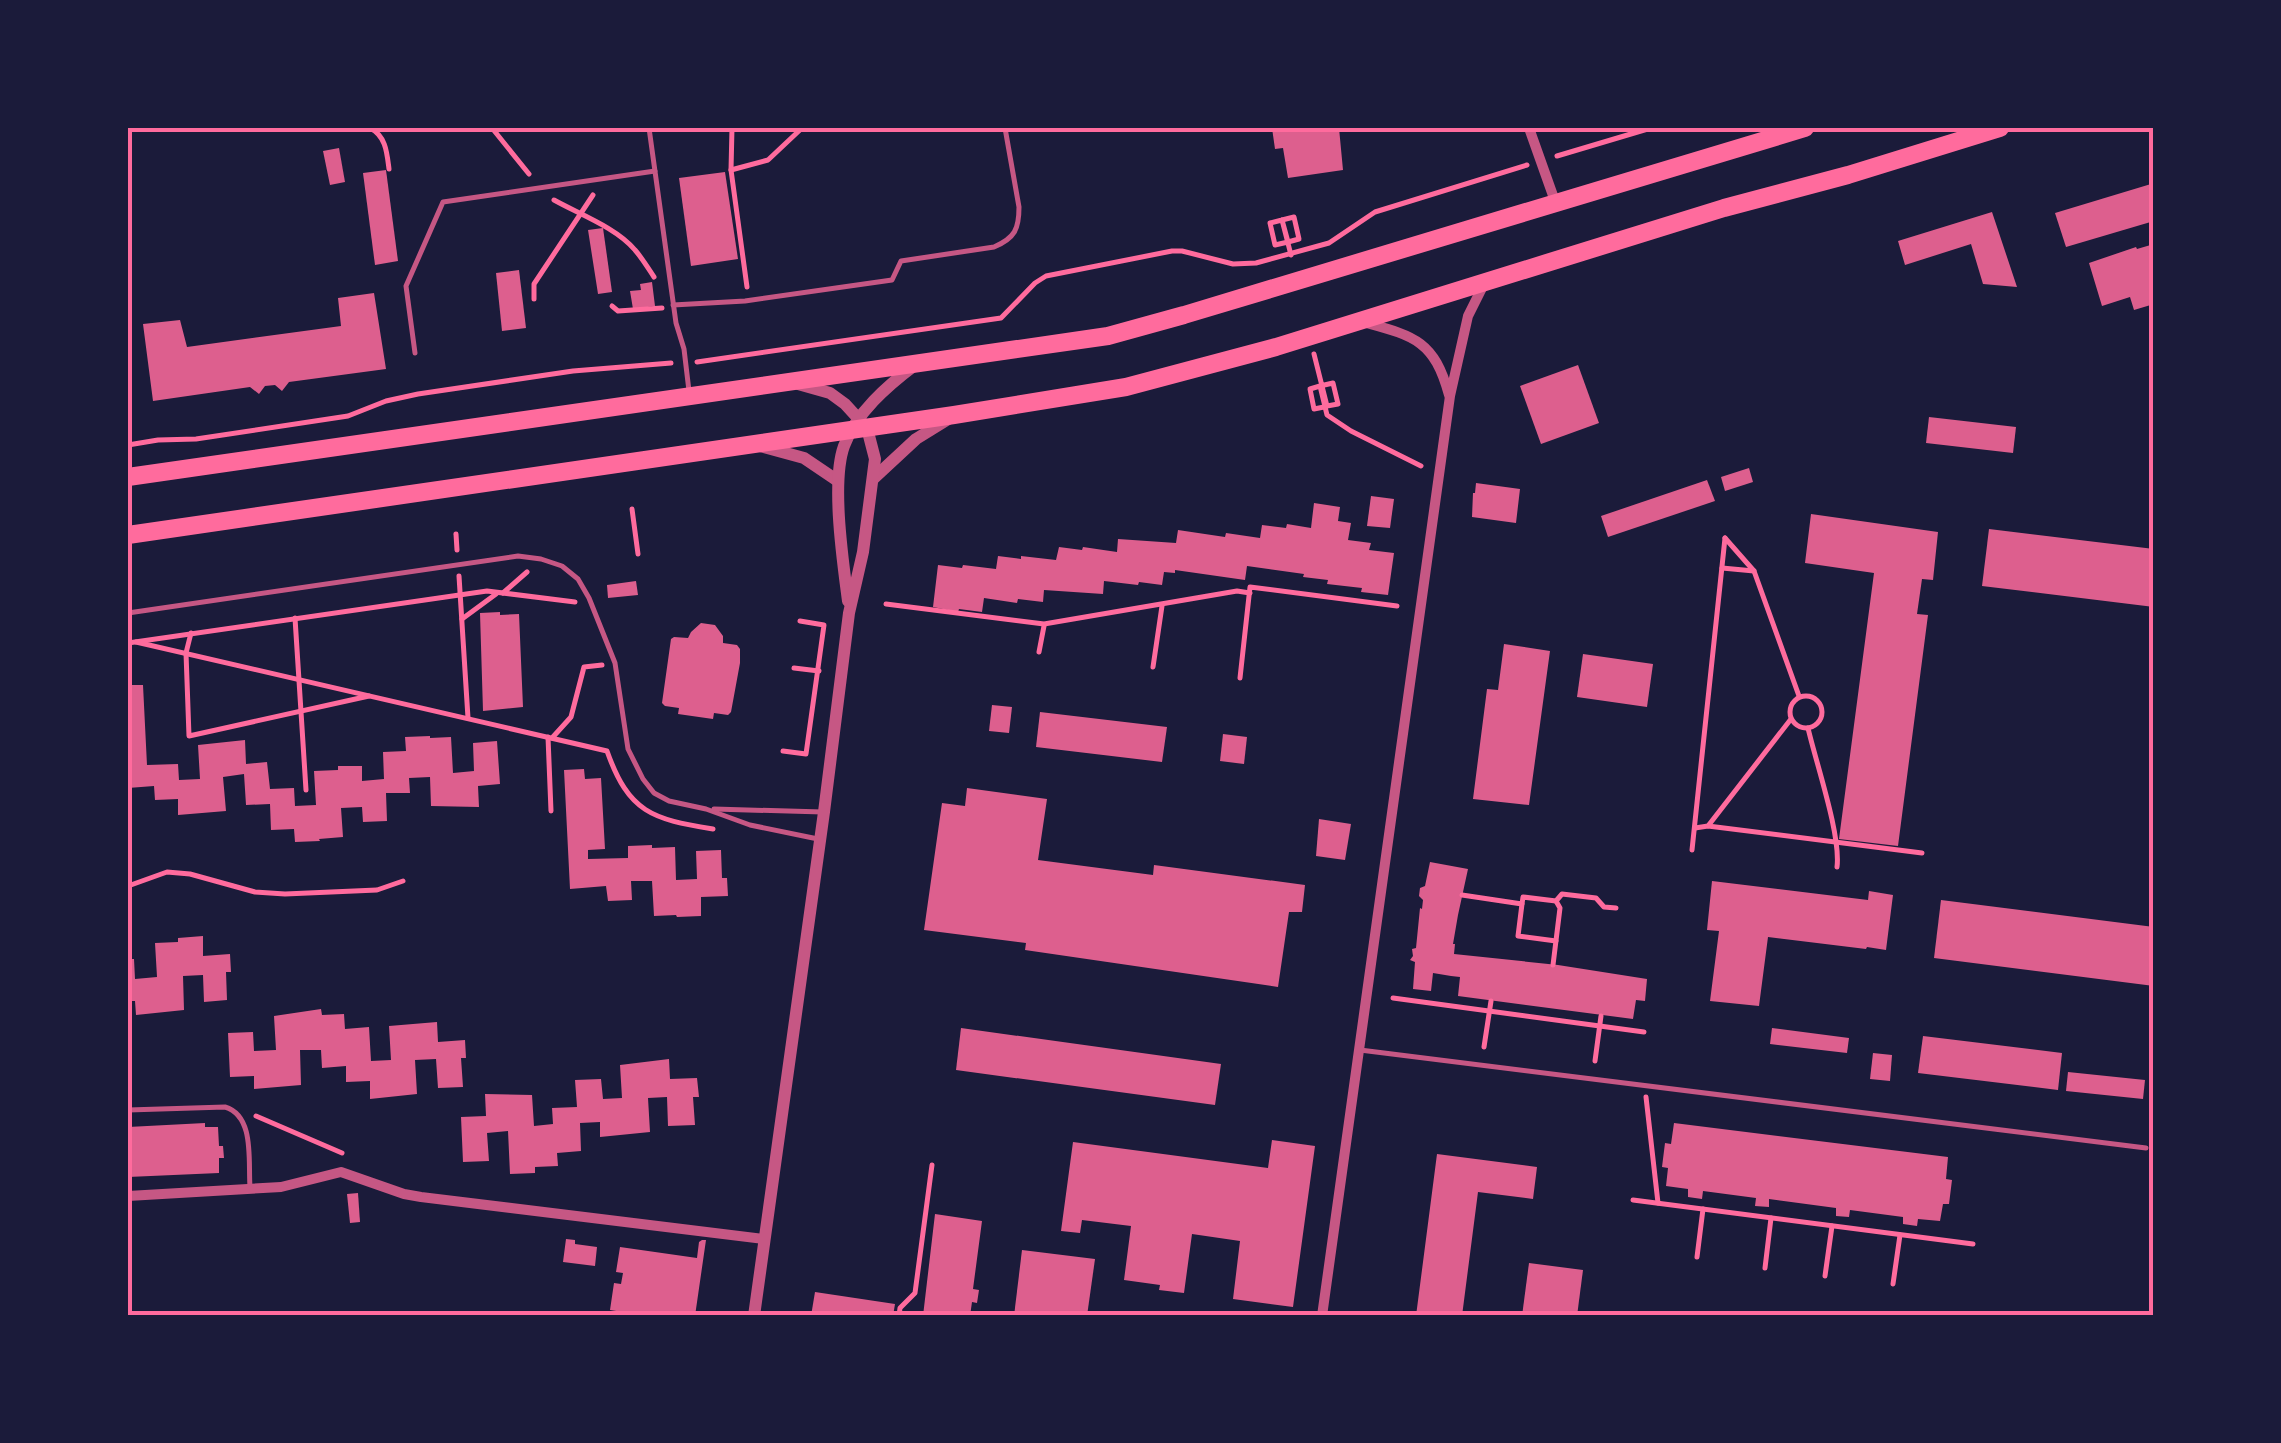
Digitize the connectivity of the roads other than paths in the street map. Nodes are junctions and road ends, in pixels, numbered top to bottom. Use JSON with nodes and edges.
{"nodes":[{"id":1,"x":648,"y":128,"type":"edge"},
{"id":2,"x":1005,"y":128,"type":"edge"},
{"id":3,"x":1529,"y":128,"type":"edge"},
{"id":4,"x":1805,"y":128,"type":"edge"},
{"id":5,"x":2000,"y":128,"type":"edge"},
{"id":6,"x":654,"y":171,"type":"junction"},
{"id":7,"x":1556,"y":204,"type":"junction"},
{"id":8,"x":1484,"y":282,"type":"junction"},
{"id":9,"x":673,"y":305,"type":"junction"},
{"id":10,"x":1359,"y":321,"type":"junction"},
{"id":11,"x":415,"y":353,"type":"dead end"},
{"id":12,"x":917,"y":364,"type":"junction"},
{"id":13,"x":787,"y":382,"type":"junction"},
{"id":14,"x":689,"y":395,"type":"junction"},
{"id":15,"x":1450,"y":396,"type":"junction"},
{"id":16,"x":954,"y":415,"type":"junction"},
{"id":17,"x":859,"y":425,"type":"junction"},
{"id":18,"x":753,"y":444,"type":"junction"},
{"id":19,"x":128,"y":477,"type":"edge"},
{"id":20,"x":874,"y":478,"type":"junction"},
{"id":21,"x":838,"y":481,"type":"junction"},
{"id":22,"x":128,"y":535,"type":"edge"},
{"id":23,"x":128,"y":612,"type":"edge"},
{"id":24,"x":849,"y":613,"type":"junction"},
{"id":25,"x":706,"y":809,"type":"junction"},
{"id":26,"x":824,"y":812,"type":"junction"},
{"id":27,"x":820,"y":840,"type":"junction"},
{"id":28,"x":1360,"y":1050,"type":"junction"},
{"id":29,"x":128,"y":1110,"type":"edge"},
{"id":30,"x":2146,"y":1148,"type":"dead end"},
{"id":31,"x":250,"y":1190,"type":"junction"},
{"id":32,"x":128,"y":1196,"type":"edge"},
{"id":33,"x":764,"y":1239,"type":"junction"},
{"id":34,"x":754,"y":1316,"type":"edge"},
{"id":35,"x":1322,"y":1316,"type":"edge"}],
"edges":[{"from":1,"to":6,"type":"lane"},
{"from":2,"to":9,"type":"lane"},
{"from":3,"to":7,"type":"street"},
{"from":4,"to":7,"type":"main road"},
{"from":5,"to":8,"type":"main road"},
{"from":6,"to":9,"type":"lane"},
{"from":6,"to":11,"type":"lane"},
{"from":7,"to":12,"type":"main road"},
{"from":8,"to":10,"type":"main road"},
{"from":8,"to":15,"type":"street"},
{"from":9,"to":14,"type":"lane"},
{"from":10,"to":15,"type":"street"},
{"from":10,"to":16,"type":"main road"},
{"from":12,"to":13,"type":"main road"},
{"from":12,"to":17,"type":"street"},
{"from":13,"to":14,"type":"main road"},
{"from":13,"to":17,"type":"street"},
{"from":14,"to":19,"type":"main road"},
{"from":15,"to":28,"type":"street"},
{"from":16,"to":17,"type":"main road"},
{"from":16,"to":20,"type":"street"},
{"from":17,"to":18,"type":"main road"},
{"from":17,"to":20,"type":"street"},
{"from":17,"to":21,"type":"street"},
{"from":18,"to":21,"type":"street"},
{"from":18,"to":22,"type":"main road"},
{"from":20,"to":24,"type":"street"},
{"from":21,"to":24,"type":"street"},
{"from":23,"to":25,"type":"lane"},
{"from":24,"to":26,"type":"street"},
{"from":25,"to":26,"type":"lane"},
{"from":25,"to":27,"type":"lane"},
{"from":26,"to":27,"type":"street"},
{"from":27,"to":33,"type":"street"},
{"from":28,"to":30,"type":"lane"},
{"from":28,"to":35,"type":"street"},
{"from":29,"to":31,"type":"lane"},
{"from":31,"to":32,"type":"street"},
{"from":31,"to":33,"type":"street"},
{"from":33,"to":34,"type":"street"}]}
